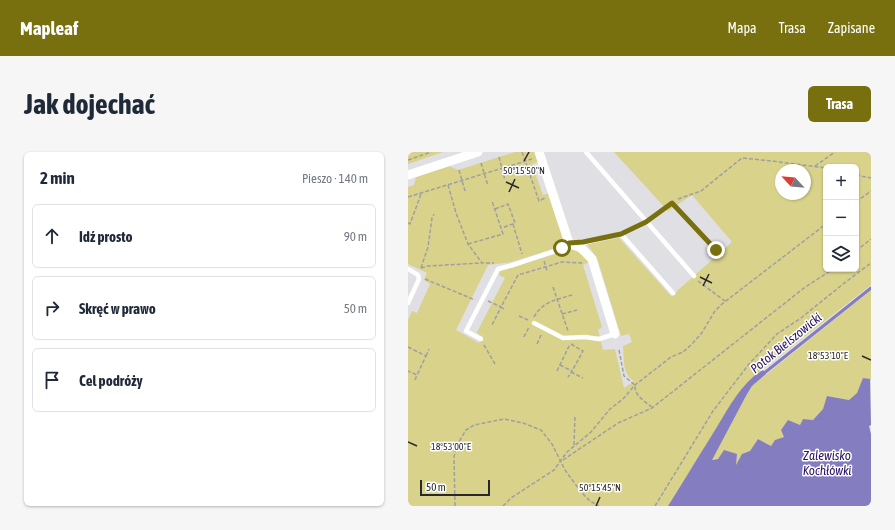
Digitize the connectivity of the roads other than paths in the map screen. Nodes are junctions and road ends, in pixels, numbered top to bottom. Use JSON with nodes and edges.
{"nodes":[{"id":1,"x":478,"y":152,"type":"edge"},
{"id":2,"x":586,"y":152,"type":"edge"},
{"id":3,"x":539,"y":154,"type":"edge"},
{"id":4,"x":408,"y":175,"type":"edge"},
{"id":5,"x":646,"y":222,"type":"junction"},
{"id":6,"x":621,"y":234,"type":"junction"},
{"id":7,"x":569,"y":243,"type":"junction"},
{"id":8,"x":716,"y":250,"type":"dead end"},
{"id":9,"x":408,"y":269,"type":"edge"},
{"id":10,"x":694,"y":276,"type":"road end"},
{"id":11,"x":673,"y":293,"type":"dead end"},
{"id":12,"x":408,"y":303,"type":"edge"},
{"id":13,"x":534,"y":323,"type":"road end"},
{"id":14,"x":614,"y":334,"type":"joint"},
{"id":15,"x":481,"y":339,"type":"road end"}],
"edges":[{"from":1,"to":4,"type":"street"},
{"from":2,"to":5,"type":"lane"},
{"from":3,"to":7,"type":"street"},
{"from":5,"to":6,"type":"lane"},
{"from":5,"to":8,"type":"lane"},
{"from":5,"to":10,"type":"lane"},
{"from":6,"to":7,"type":"lane"},
{"from":6,"to":11,"type":"lane"},
{"from":7,"to":14,"type":"street"},
{"from":7,"to":15,"type":"lane"},
{"from":9,"to":12,"type":"lane"},
{"from":13,"to":14,"type":"lane"}]}
